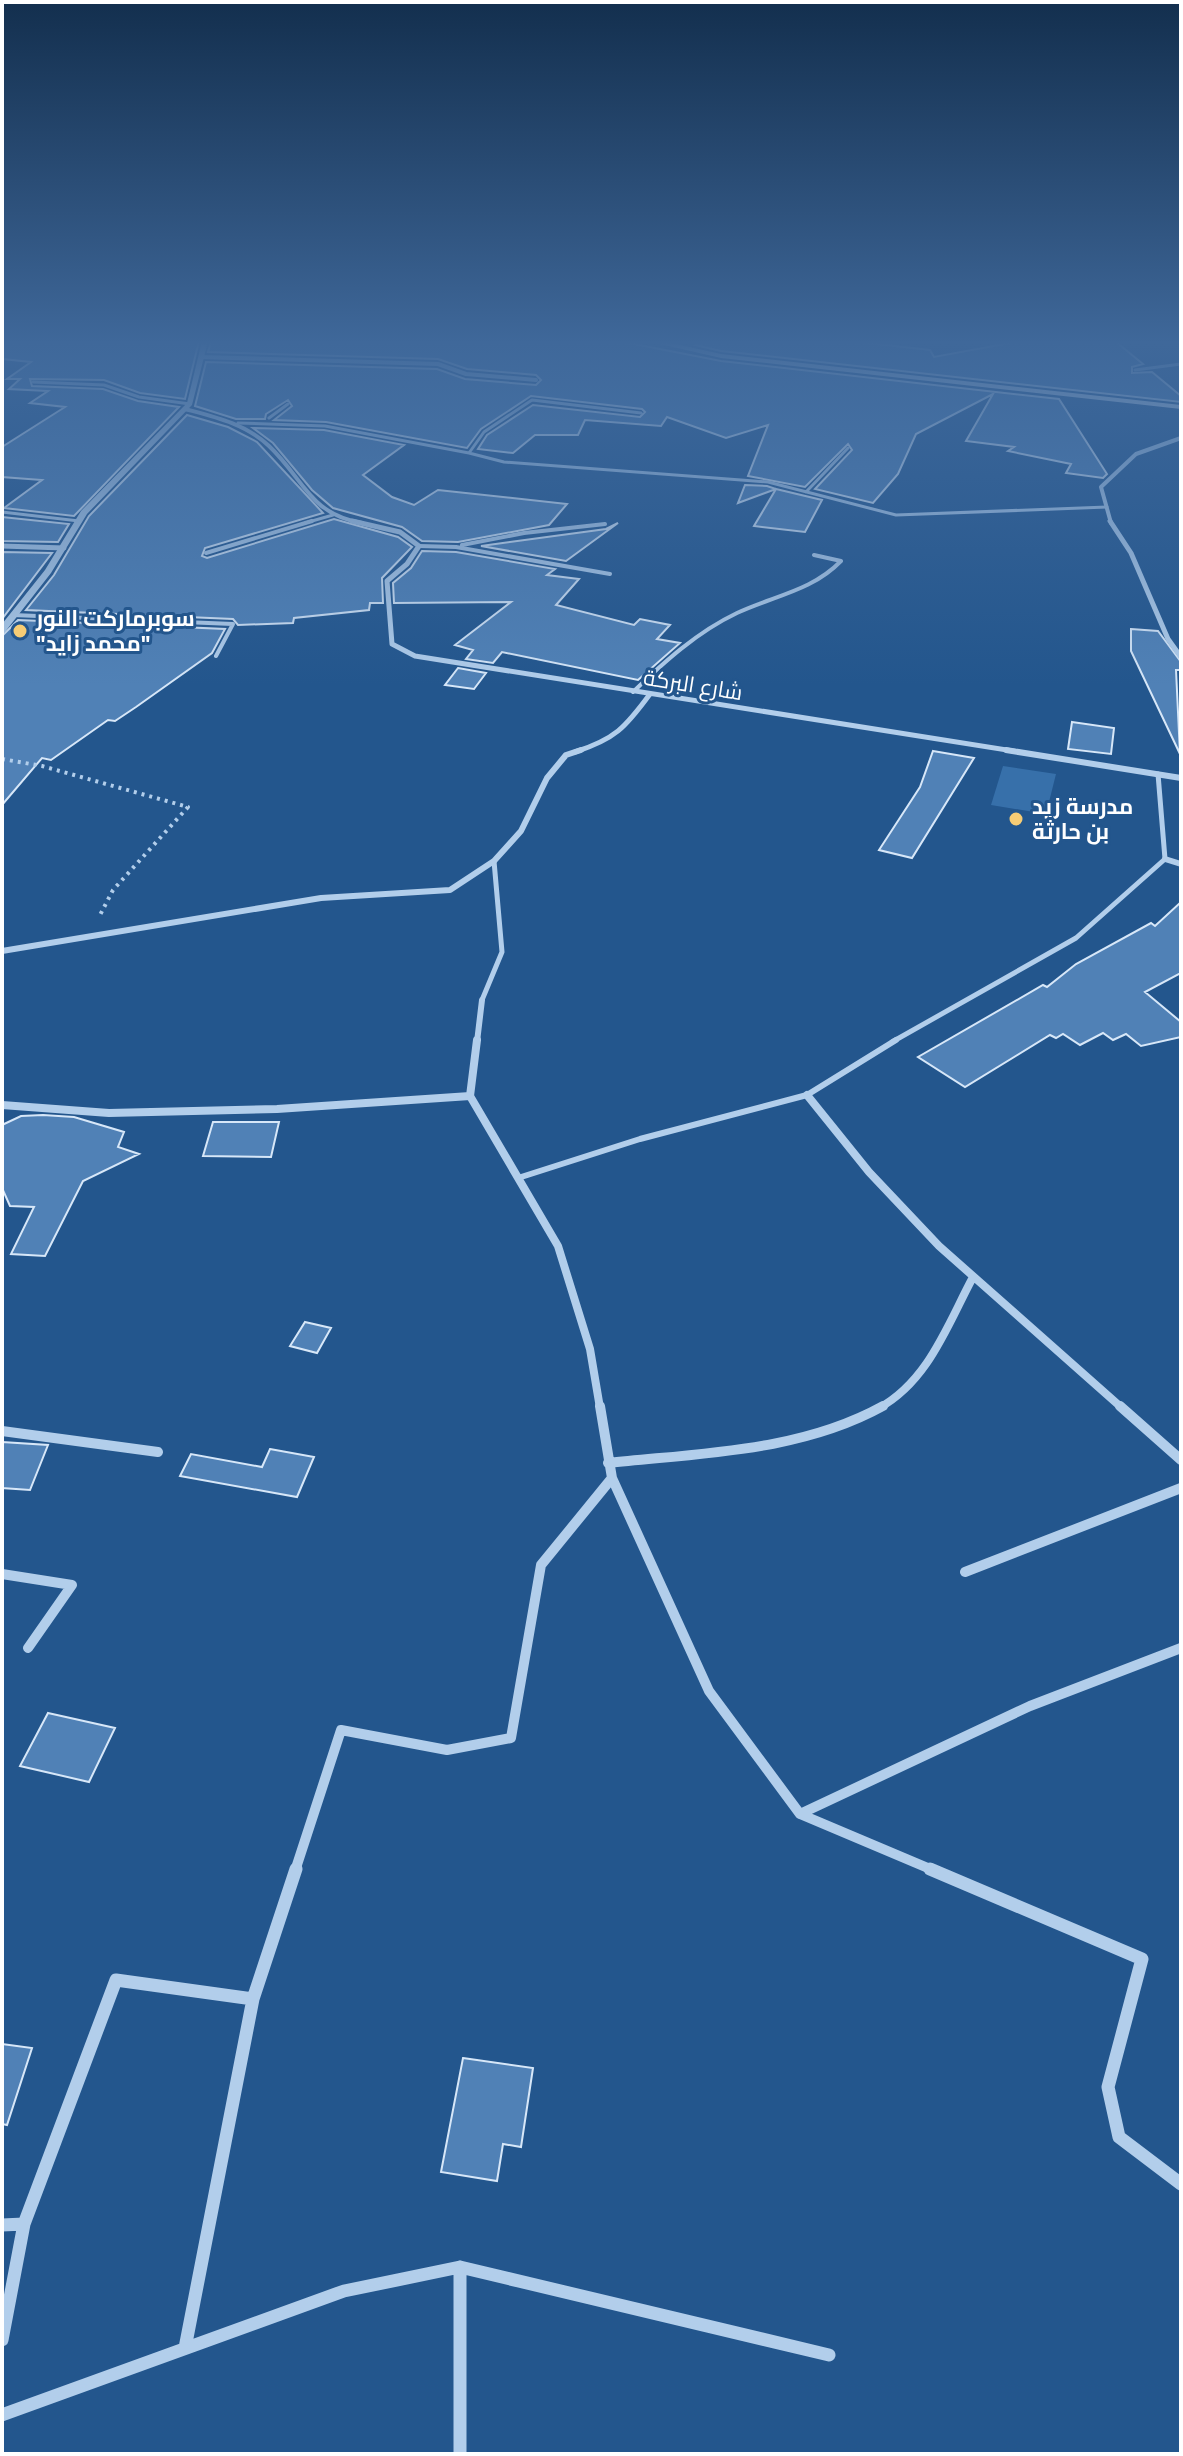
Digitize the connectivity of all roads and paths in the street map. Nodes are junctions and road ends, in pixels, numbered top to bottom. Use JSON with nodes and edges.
{"nodes":[{"id":1,"x":142,"y":456,"type":"edge"},
{"id":2,"x":277,"y":456,"type":"edge"},
{"id":3,"x":479,"y":456,"type":"edge"},
{"id":4,"x":841,"y":456,"type":"edge"},
{"id":5,"x":1134,"y":456,"type":"edge"},
{"id":6,"x":806,"y":492,"type":"junction"},
{"id":7,"x":1107,"y":507,"type":"junction"},
{"id":8,"x":2,"y":512,"type":"edge"},
{"id":9,"x":333,"y":515,"type":"junction"},
{"id":10,"x":79,"y":521,"type":"junction"},
{"id":11,"x":605,"y":524,"type":"dead end"},
{"id":12,"x":2,"y":546,"type":"edge"},
{"id":13,"x":419,"y":546,"type":"junction"},
{"id":14,"x":456,"y":547,"type":"junction"},
{"id":15,"x":64,"y":548,"type":"junction"},
{"id":16,"x":206,"y":553,"type":"dead end"},
{"id":17,"x":814,"y":555,"type":"dead end"},
{"id":18,"x":610,"y":574,"type":"dead end"},
{"id":19,"x":13,"y":615,"type":"junction"},
{"id":20,"x":2,"y":630,"type":"edge"},
{"id":21,"x":216,"y":656,"type":"dead end"},
{"id":22,"x":1181,"y":657,"type":"edge"},
{"id":23,"x":633,"y":692,"type":"junction"},
{"id":24,"x":650,"y":694,"type":"junction"},
{"id":25,"x":2,"y":759,"type":"edge"},
{"id":26,"x":1158,"y":774,"type":"junction"},
{"id":27,"x":1181,"y":778,"type":"edge"},
{"id":28,"x":1165,"y":859,"type":"junction"},
{"id":29,"x":494,"y":861,"type":"junction"},
{"id":30,"x":1181,"y":864,"type":"edge"},
{"id":31,"x":90,"y":936,"type":"junction"},
{"id":32,"x":2,"y":951,"type":"edge"},
{"id":33,"x":482,"y":1000,"type":"joint"},
{"id":34,"x":807,"y":1095,"type":"junction"},
{"id":35,"x":470,"y":1096,"type":"junction"},
{"id":36,"x":2,"y":1105,"type":"edge"},
{"id":37,"x":517,"y":1178,"type":"junction"},
{"id":38,"x":972,"y":1279,"type":"junction"},
{"id":39,"x":2,"y":1431,"type":"edge"},
{"id":40,"x":158,"y":1452,"type":"dead end"},
{"id":41,"x":1181,"y":1460,"type":"edge"},
{"id":42,"x":608,"y":1463,"type":"junction"},
{"id":43,"x":612,"y":1478,"type":"junction"},
{"id":44,"x":1181,"y":1488,"type":"edge"},
{"id":45,"x":965,"y":1572,"type":"dead end"},
{"id":46,"x":2,"y":1574,"type":"edge"},
{"id":47,"x":28,"y":1648,"type":"dead end"},
{"id":48,"x":1181,"y":1648,"type":"edge"},
{"id":49,"x":800,"y":1814,"type":"junction"},
{"id":50,"x":253,"y":1999,"type":"junction"},
{"id":51,"x":1181,"y":2184,"type":"edge"},
{"id":52,"x":24,"y":2224,"type":"junction"},
{"id":53,"x":2,"y":2225,"type":"edge"},
{"id":54,"x":460,"y":2267,"type":"junction"},
{"id":55,"x":2,"y":2340,"type":"edge"},
{"id":56,"x":185,"y":2348,"type":"junction"},
{"id":57,"x":829,"y":2355,"type":"dead end"},
{"id":58,"x":2,"y":2415,"type":"edge"},
{"id":59,"x":460,"y":2454,"type":"edge"}],
"edges":[{"from":1,"to":10,"type":"street"},
{"from":2,"to":9,"type":"street"},
{"from":3,"to":6,"type":"lane"},
{"from":4,"to":6,"type":"lane"},
{"from":5,"to":7,"type":"street"},
{"from":6,"to":7,"type":"lane"},
{"from":7,"to":22,"type":"street"},
{"from":8,"to":10,"type":"lane"},
{"from":9,"to":13,"type":"street"},
{"from":9,"to":16,"type":"lane"},
{"from":10,"to":15,"type":"street"},
{"from":11,"to":14,"type":"lane"},
{"from":12,"to":15,"type":"street"},
{"from":13,"to":14,"type":"lane"},
{"from":13,"to":23,"type":"street","name":"شارع البركة"},
{"from":14,"to":18,"type":"lane"},
{"from":15,"to":19,"type":"street"},
{"from":17,"to":23,"type":"lane"},
{"from":19,"to":20,"type":"street"},
{"from":19,"to":21,"type":"lane"},
{"from":23,"to":24,"type":"street","name":"شارع البركة"},
{"from":24,"to":26,"type":"street","name":"شارع البركة"},
{"from":24,"to":29,"type":"street"},
{"from":25,"to":31,"type":"path"},
{"from":26,"to":27,"type":"street","name":"شارع البركة"},
{"from":26,"to":28,"type":"lane"},
{"from":28,"to":30,"type":"street"},
{"from":28,"to":34,"type":"lane"},
{"from":29,"to":31,"type":"street"},
{"from":29,"to":33,"type":"lane"},
{"from":31,"to":32,"type":"street"},
{"from":33,"to":35,"type":"street"},
{"from":34,"to":37,"type":"lane"},
{"from":34,"to":38,"type":"street"},
{"from":35,"to":36,"type":"street"},
{"from":35,"to":37,"type":"street"},
{"from":37,"to":42,"type":"street"},
{"from":38,"to":41,"type":"street"},
{"from":38,"to":42,"type":"street"},
{"from":39,"to":40,"type":"street"},
{"from":42,"to":43,"type":"street"},
{"from":43,"to":49,"type":"street"},
{"from":43,"to":50,"type":"street"},
{"from":44,"to":45,"type":"street"},
{"from":46,"to":47,"type":"street"},
{"from":48,"to":49,"type":"street"},
{"from":49,"to":51,"type":"street"},
{"from":50,"to":52,"type":"street"},
{"from":50,"to":56,"type":"street"},
{"from":52,"to":53,"type":"street"},
{"from":52,"to":55,"type":"street"},
{"from":54,"to":56,"type":"street"},
{"from":54,"to":57,"type":"street"},
{"from":54,"to":59,"type":"street"},
{"from":56,"to":58,"type":"street"}]}
